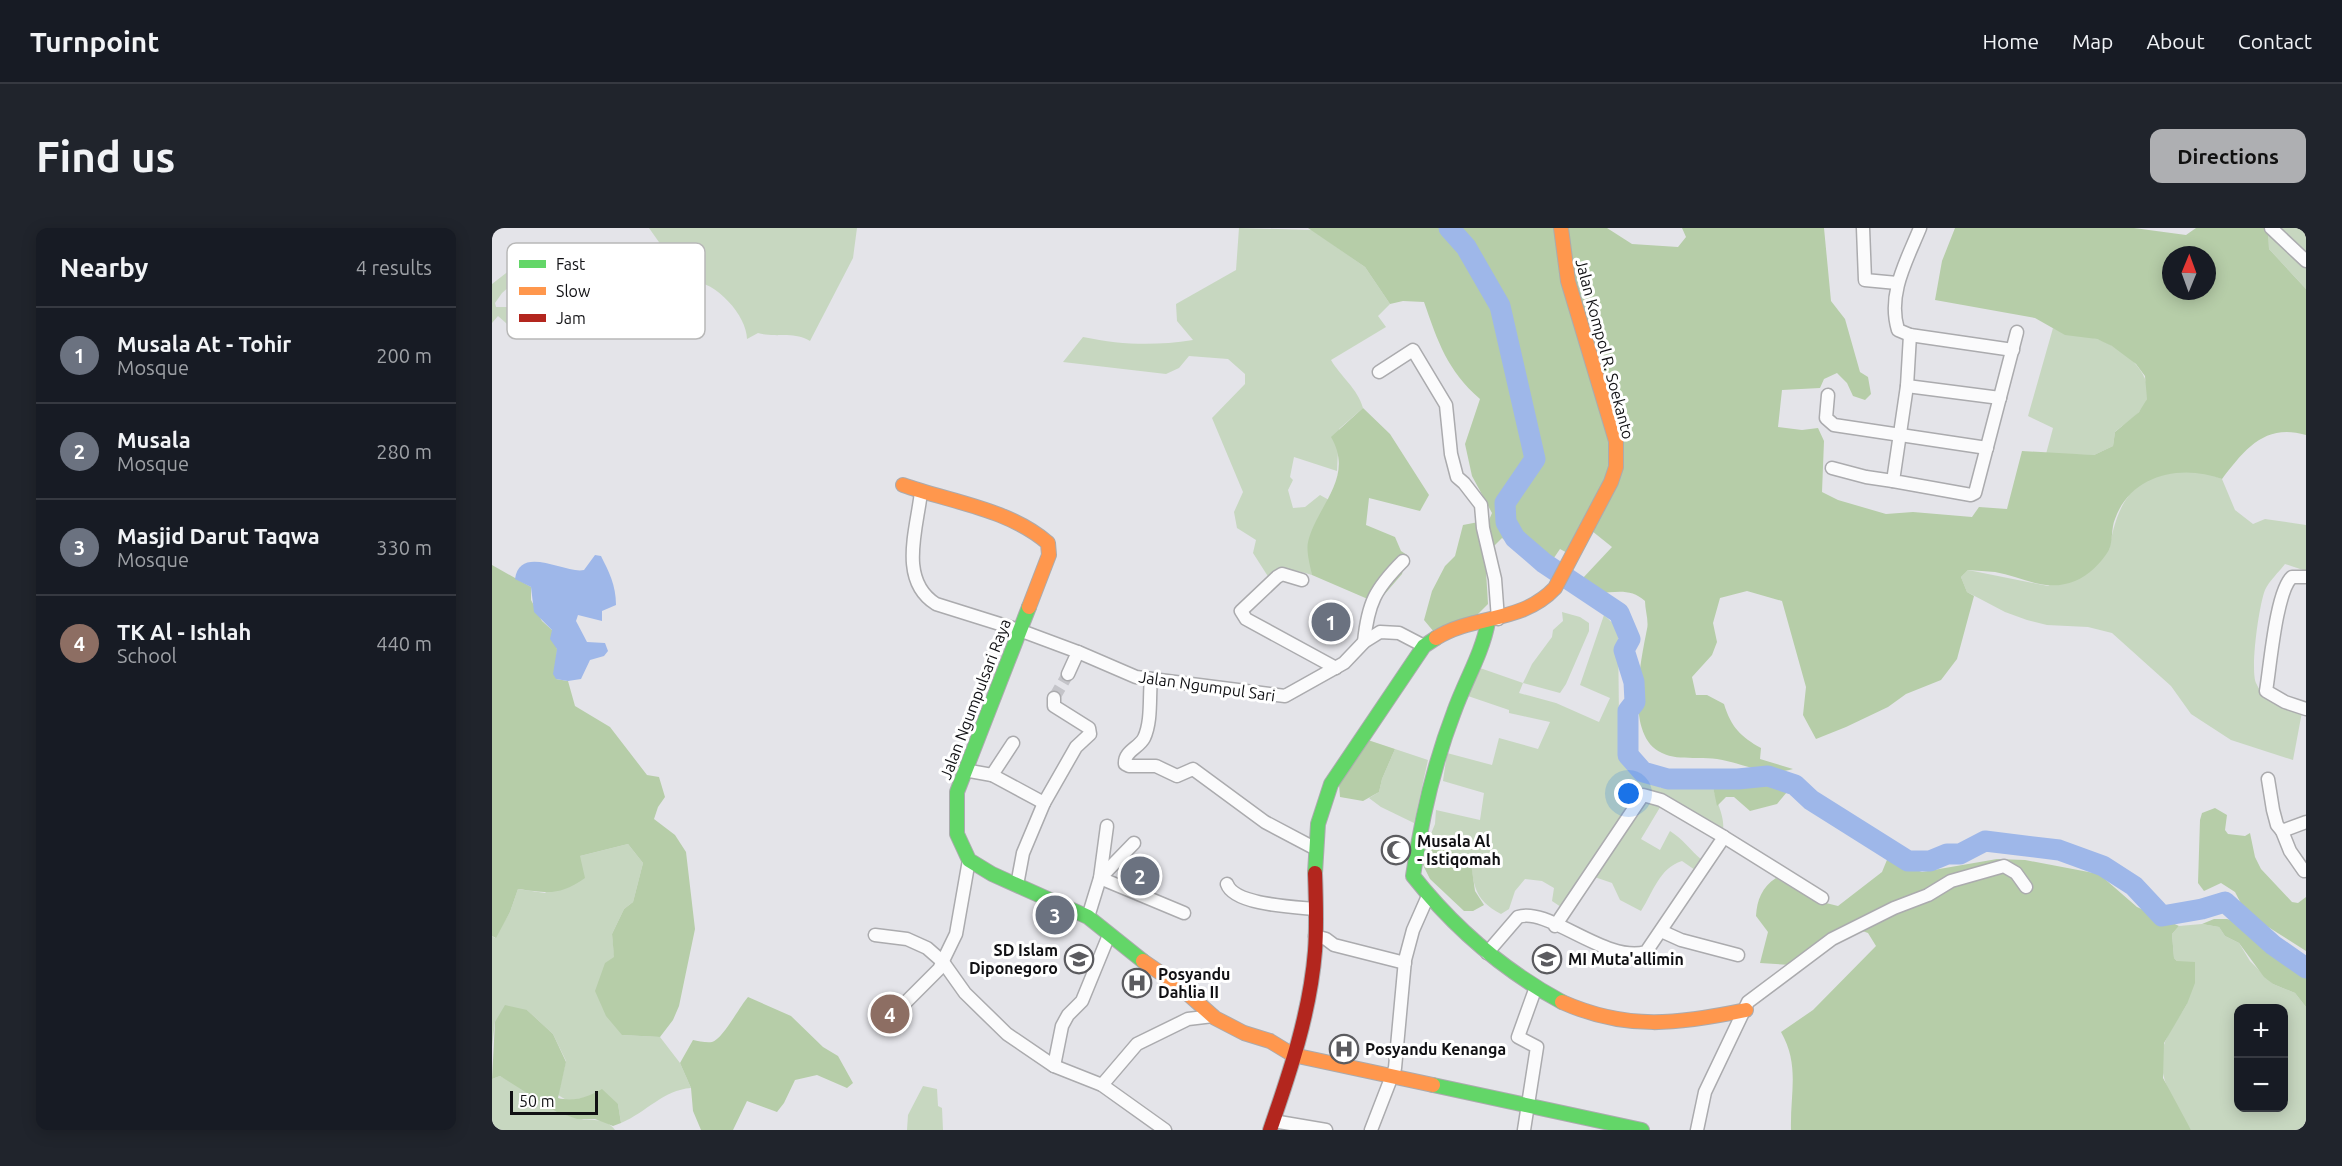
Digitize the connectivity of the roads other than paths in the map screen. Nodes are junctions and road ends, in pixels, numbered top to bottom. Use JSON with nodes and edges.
{"nodes":[{"id":1,"x":1561,"y":228,"type":"edge"},
{"id":2,"x":1863,"y":228,"type":"edge"},
{"id":3,"x":1920,"y":228,"type":"edge"},
{"id":4,"x":2271,"y":228,"type":"edge"},
{"id":5,"x":2306,"y":261,"type":"edge"},
{"id":6,"x":1897,"y":283,"type":"junction"},
{"id":7,"x":2017,"y":332,"type":"dead end"},
{"id":8,"x":1910,"y":335,"type":"junction"},
{"id":9,"x":2013,"y":350,"type":"junction"},
{"id":10,"x":1379,"y":372,"type":"dead end"},
{"id":11,"x":1907,"y":386,"type":"junction"},
{"id":12,"x":1828,"y":395,"type":"dead end"},
{"id":13,"x":2000,"y":398,"type":"junction"},
{"id":14,"x":1900,"y":435,"type":"junction"},
{"id":15,"x":1987,"y":448,"type":"junction"},
{"id":16,"x":1832,"y":468,"type":"dead end"},
{"id":17,"x":1893,"y":481,"type":"junction"},
{"id":18,"x":903,"y":485,"type":"dead end"},
{"id":19,"x":921,"y":492,"type":"junction"},
{"id":20,"x":1403,"y":561,"type":"dead end"},
{"id":21,"x":2306,"y":577,"type":"edge"},
{"id":22,"x":1302,"y":580,"type":"dead end"},
{"id":23,"x":1493,"y":620,"type":"junction"},
{"id":24,"x":1018,"y":630,"type":"junction"},
{"id":25,"x":1364,"y":642,"type":"junction"},
{"id":26,"x":1424,"y":646,"type":"junction"},
{"id":27,"x":1078,"y":652,"type":"junction"},
{"id":28,"x":1336,"y":668,"type":"junction"},
{"id":29,"x":1068,"y":674,"type":"tunnel mouth"},
{"id":30,"x":1151,"y":679,"type":"junction"},
{"id":31,"x":1054,"y":698,"type":"dead end"},
{"id":32,"x":2306,"y":708,"type":"edge"},
{"id":33,"x":1013,"y":743,"type":"dead end"},
{"id":34,"x":964,"y":770,"type":"junction"},
{"id":35,"x":992,"y":776,"type":"junction"},
{"id":36,"x":2268,"y":779,"type":"dead end"},
{"id":37,"x":1044,"y":803,"type":"junction"},
{"id":38,"x":2306,"y":822,"type":"edge"},
{"id":39,"x":1107,"y":826,"type":"dead end"},
{"id":40,"x":2283,"y":831,"type":"junction"},
{"id":41,"x":1724,"y":837,"type":"junction"},
{"id":42,"x":1134,"y":843,"type":"dead end"},
{"id":43,"x":1316,"y":849,"type":"junction"},
{"id":44,"x":969,"y":860,"type":"junction"},
{"id":45,"x":2304,"y":871,"type":"dead end"},
{"id":46,"x":1100,"y":878,"type":"junction"},
{"id":47,"x":1227,"y":884,"type":"dead end"},
{"id":48,"x":1017,"y":885,"type":"junction"},
{"id":49,"x":2026,"y":887,"type":"dead end"},
{"id":50,"x":1428,"y":896,"type":"junction"},
{"id":51,"x":1822,"y":897,"type":"dead end"},
{"id":52,"x":1315,"y":909,"type":"junction"},
{"id":53,"x":1184,"y":913,"type":"dead end"},
{"id":54,"x":1088,"y":917,"type":"junction"},
{"id":55,"x":1556,"y":926,"type":"junction"},
{"id":56,"x":1661,"y":931,"type":"junction"},
{"id":57,"x":875,"y":935,"type":"dead end"},
{"id":58,"x":1109,"y":935,"type":"junction"},
{"id":59,"x":1315,"y":936,"type":"junction"},
{"id":60,"x":1487,"y":953,"type":"junction"},
{"id":61,"x":1738,"y":954,"type":"dead end"},
{"id":62,"x":943,"y":962,"type":"junction"},
{"id":63,"x":1405,"y":963,"type":"junction"},
{"id":64,"x":1536,"y":987,"type":"junction"},
{"id":65,"x":903,"y":1005,"type":"dead end"},
{"id":66,"x":1746,"y":1010,"type":"junction"},
{"id":67,"x":1213,"y":1016,"type":"junction"},
{"id":68,"x":1293,"y":1055,"type":"junction"},
{"id":69,"x":1054,"y":1066,"type":"junction"},
{"id":70,"x":1391,"y":1076,"type":"junction"},
{"id":71,"x":1102,"y":1085,"type":"junction"},
{"id":72,"x":1529,"y":1105,"type":"junction"},
{"id":73,"x":1271,"y":1125,"type":"edge"},
{"id":74,"x":1166,"y":1130,"type":"edge"},
{"id":75,"x":1326,"y":1130,"type":"edge"},
{"id":76,"x":1371,"y":1130,"type":"edge"},
{"id":77,"x":1524,"y":1130,"type":"edge"},
{"id":78,"x":1642,"y":1130,"type":"edge"},
{"id":79,"x":1697,"y":1130,"type":"edge"}],
"edges":[{"from":1,"to":23,"type":"street","name":"Jalan Kompol R. Soekanto"},
{"from":2,"to":6,"type":"street"},
{"from":3,"to":6,"type":"street"},
{"from":4,"to":5,"type":"street"},
{"from":6,"to":8,"type":"street"},
{"from":7,"to":9,"type":"street"},
{"from":8,"to":9,"type":"street"},
{"from":8,"to":11,"type":"street"},
{"from":9,"to":13,"type":"street"},
{"from":10,"to":23,"type":"street"},
{"from":11,"to":13,"type":"street"},
{"from":11,"to":14,"type":"street"},
{"from":12,"to":14,"type":"street"},
{"from":13,"to":15,"type":"street"},
{"from":14,"to":15,"type":"street"},
{"from":14,"to":17,"type":"street"},
{"from":15,"to":17,"type":"street"},
{"from":16,"to":17,"type":"street"},
{"from":18,"to":19,"type":"street","name":"Jalan Ngumpulsari Raya"},
{"from":19,"to":24,"type":"street","name":"Jalan Ngumpul Sari"},
{"from":19,"to":24,"type":"street","name":"Jalan Ngumpulsari Raya"},
{"from":20,"to":25,"type":"street"},
{"from":21,"to":32,"type":"street"},
{"from":22,"to":28,"type":"street"},
{"from":23,"to":26,"type":"street","name":"Jalan Kompol R. Soekanto"},
{"from":23,"to":50,"type":"street"},
{"from":24,"to":27,"type":"street","name":"Jalan Ngumpul Sari"},
{"from":24,"to":34,"type":"street","name":"Jalan Ngumpulsari Raya"},
{"from":25,"to":26,"type":"street","name":"Jalan Ngumpul Sari"},
{"from":25,"to":28,"type":"street","name":"Jalan Ngumpul Sari"},
{"from":26,"to":43,"type":"street","name":"Jalan Kompol R. Soekanto"},
{"from":27,"to":29,"type":"street"},
{"from":27,"to":30,"type":"street","name":"Jalan Ngumpul Sari"},
{"from":28,"to":30,"type":"street","name":"Jalan Ngumpul Sari"},
{"from":30,"to":43,"type":"street"},
{"from":31,"to":37,"type":"street"},
{"from":33,"to":35,"type":"street"},
{"from":34,"to":35,"type":"street"},
{"from":34,"to":44,"type":"street","name":"Jalan Ngumpulsari Raya"},
{"from":35,"to":37,"type":"street"},
{"from":36,"to":40,"type":"street"},
{"from":37,"to":48,"type":"street"},
{"from":38,"to":40,"type":"street"},
{"from":39,"to":46,"type":"street"},
{"from":40,"to":45,"type":"street"},
{"from":41,"to":51,"type":"street"},
{"from":41,"to":55,"type":"street"},
{"from":41,"to":56,"type":"street"},
{"from":42,"to":46,"type":"street"},
{"from":43,"to":52,"type":"street","name":"Jalan Kompol R. Soekanto"},
{"from":44,"to":48,"type":"street"},
{"from":44,"to":62,"type":"street"},
{"from":46,"to":53,"type":"street"},
{"from":46,"to":54,"type":"street"},
{"from":47,"to":52,"type":"street"},
{"from":48,"to":54,"type":"street"},
{"from":49,"to":66,"type":"street"},
{"from":50,"to":60,"type":"street"},
{"from":50,"to":63,"type":"street"},
{"from":52,"to":59,"type":"street","name":"Jalan Kompol R. Soekanto"},
{"from":54,"to":58,"type":"street"},
{"from":55,"to":56,"type":"street"},
{"from":55,"to":60,"type":"street"},
{"from":56,"to":61,"type":"street"},
{"from":57,"to":62,"type":"street"},
{"from":58,"to":67,"type":"street"},
{"from":58,"to":69,"type":"street"},
{"from":59,"to":63,"type":"street"},
{"from":59,"to":68,"type":"street","name":"Jalan Kompol R. Soekanto"},
{"from":60,"to":64,"type":"street"},
{"from":62,"to":65,"type":"street"},
{"from":62,"to":69,"type":"street"},
{"from":63,"to":70,"type":"street"},
{"from":64,"to":66,"type":"street"},
{"from":64,"to":72,"type":"street"},
{"from":66,"to":79,"type":"street"},
{"from":67,"to":68,"type":"street"},
{"from":67,"to":71,"type":"street"},
{"from":68,"to":70,"type":"street"},
{"from":68,"to":73,"type":"street","name":"Jalan Kompol R. Soekanto"},
{"from":69,"to":71,"type":"street"},
{"from":70,"to":72,"type":"street"},
{"from":70,"to":76,"type":"street"},
{"from":71,"to":74,"type":"street"},
{"from":72,"to":77,"type":"street"},
{"from":72,"to":78,"type":"street"},
{"from":73,"to":75,"type":"street"}]}
